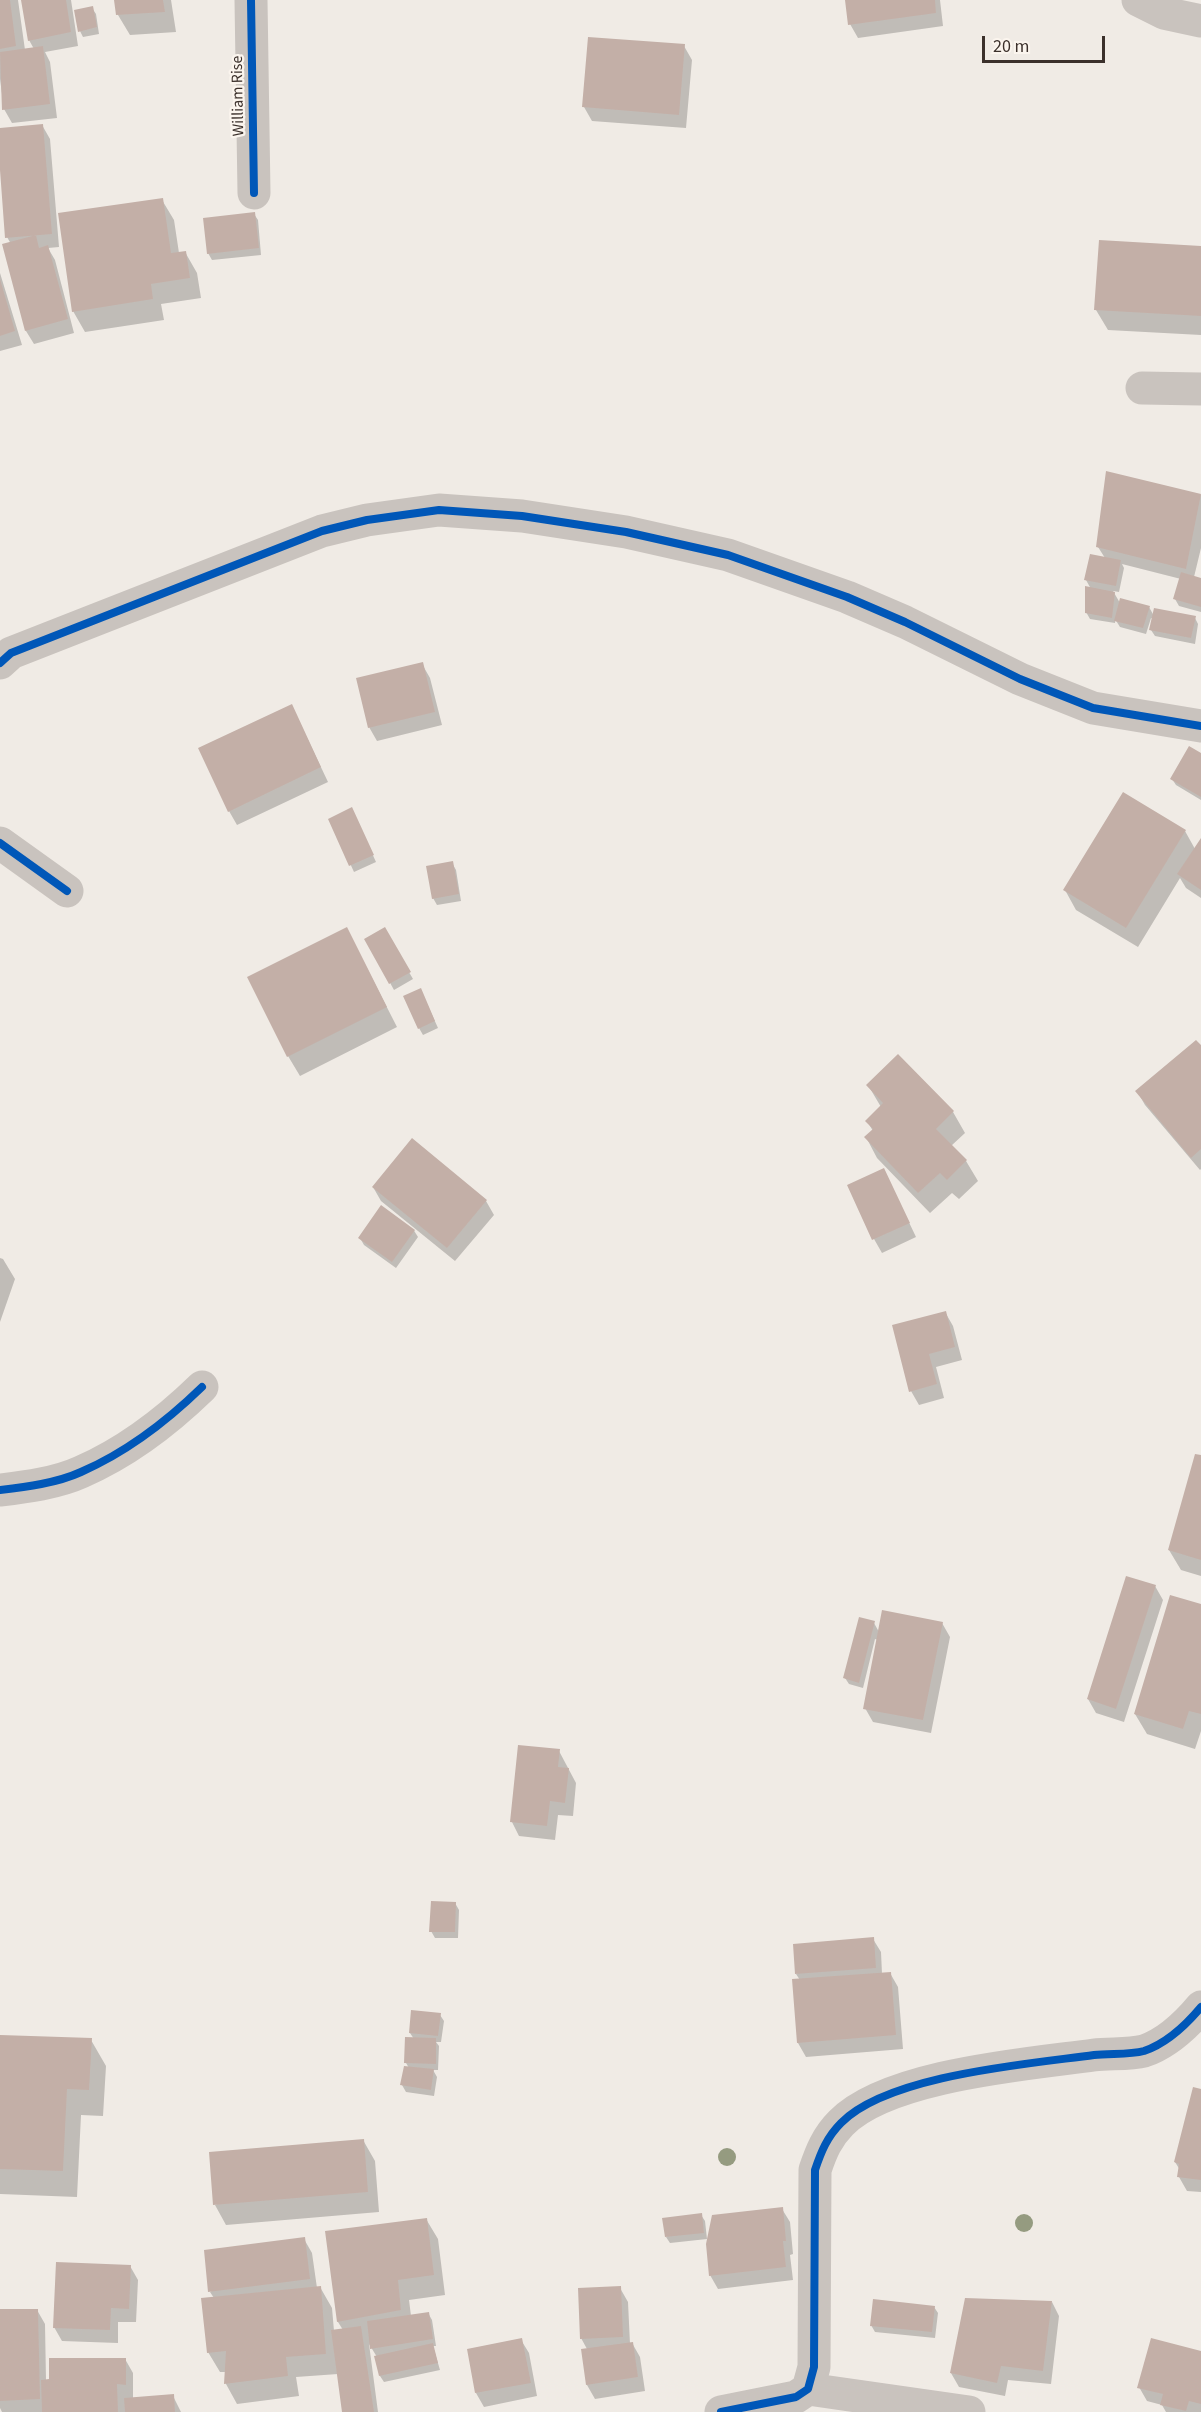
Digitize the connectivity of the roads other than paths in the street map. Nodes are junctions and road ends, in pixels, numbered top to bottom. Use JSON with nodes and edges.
{"nodes":[{"id":1,"x":251,"y":0,"type":"edge"},
{"id":2,"x":1138,"y":0,"type":"edge"},
{"id":3,"x":1201,"y":21,"type":"edge"},
{"id":4,"x":254,"y":193,"type":"dead end"},
{"id":5,"x":1142,"y":388,"type":"dead end"},
{"id":6,"x":1201,"y":389,"type":"edge"},
{"id":7,"x":0,"y":663,"type":"edge"},
{"id":8,"x":1201,"y":726,"type":"edge"},
{"id":9,"x":0,"y":843,"type":"edge"},
{"id":10,"x":67,"y":891,"type":"dead end"},
{"id":11,"x":202,"y":1387,"type":"dead end"},
{"id":12,"x":0,"y":1490,"type":"edge"},
{"id":13,"x":1201,"y":2007,"type":"edge"},
{"id":14,"x":808,"y":2389,"type":"junction"},
{"id":15,"x":741,"y":2410,"type":"edge"},
{"id":16,"x":969,"y":2412,"type":"edge"}],
"edges":[{"from":1,"to":4,"type":"street","name":"William Rise"},
{"from":2,"to":3,"type":"street"},
{"from":5,"to":6,"type":"street"},
{"from":7,"to":8,"type":"street"},
{"from":9,"to":10,"type":"street"},
{"from":11,"to":12,"type":"street"},
{"from":13,"to":14,"type":"street"},
{"from":14,"to":15,"type":"street"},
{"from":14,"to":16,"type":"street"}]}
